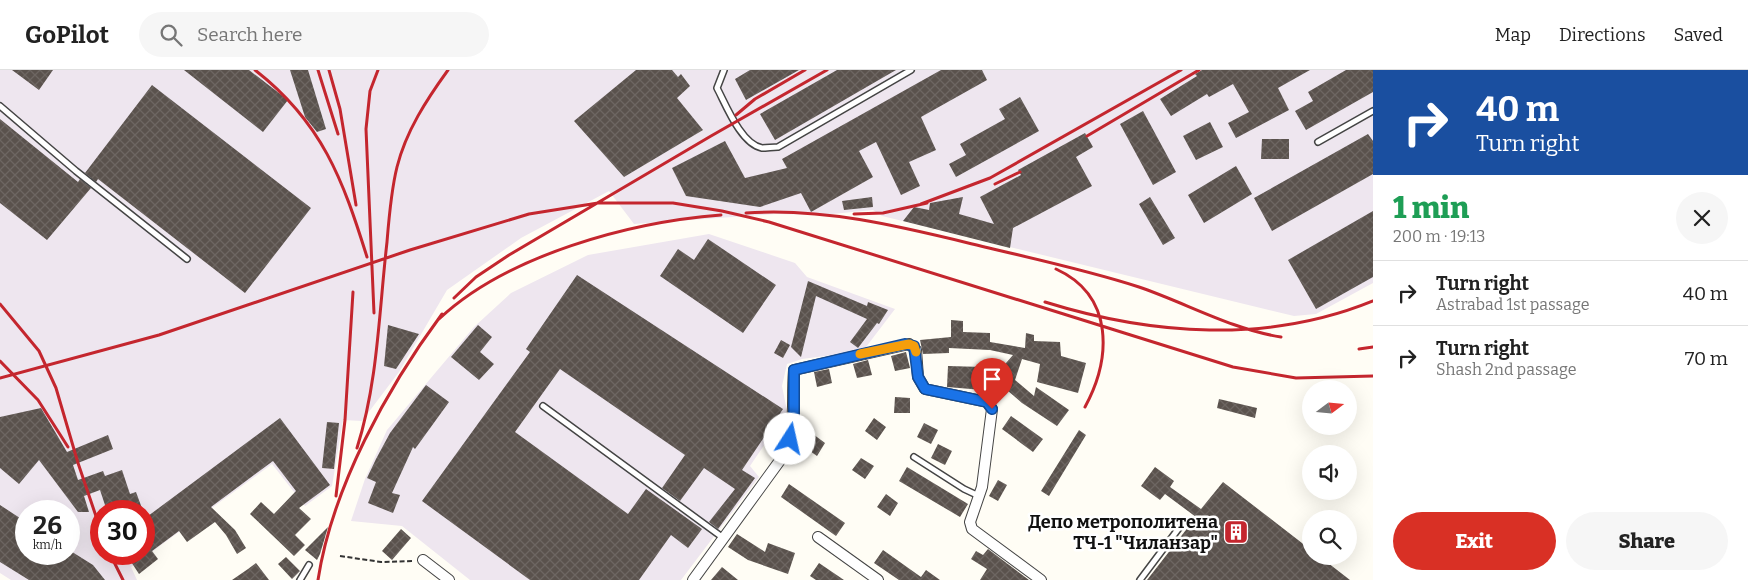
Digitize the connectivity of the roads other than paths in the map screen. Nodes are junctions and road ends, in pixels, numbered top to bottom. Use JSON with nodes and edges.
{"nodes":[{"id":1,"x":724,"y":70,"type":"edge"},
{"id":2,"x":911,"y":70,"type":"edge"},
{"id":3,"x":0,"y":106,"type":"edge"},
{"id":4,"x":1373,"y":110,"type":"edge"},
{"id":5,"x":1318,"y":142,"type":"dead end"},
{"id":6,"x":186,"y":259,"type":"dead end"},
{"id":7,"x":543,"y":406,"type":"dead end"},
{"id":8,"x":914,"y":456,"type":"dead end"},
{"id":9,"x":979,"y":496,"type":"junction"},
{"id":10,"x":1179,"y":528,"type":"dead end"},
{"id":11,"x":722,"y":537,"type":"junction"},
{"id":12,"x":818,"y":537,"type":"dead end"},
{"id":13,"x":423,"y":560,"type":"road end"},
{"id":14,"x":309,"y":565,"type":"dead end"},
{"id":15,"x":300,"y":580,"type":"edge"},
{"id":16,"x":449,"y":580,"type":"edge"},
{"id":17,"x":693,"y":580,"type":"edge"},
{"id":18,"x":878,"y":580,"type":"edge"},
{"id":19,"x":1041,"y":580,"type":"edge"},
{"id":20,"x":1140,"y":580,"type":"edge"}],
"edges":[{"from":1,"to":2,"type":"lane"},
{"from":3,"to":6,"type":"lane"},
{"from":4,"to":5,"type":"lane"},
{"from":7,"to":11,"type":"lane"},
{"from":8,"to":9,"type":"lane"},
{"from":9,"to":11,"type":"street"},
{"from":9,"to":19,"type":"street"},
{"from":10,"to":20,"type":"lane"},
{"from":11,"to":17,"type":"street"},
{"from":12,"to":18,"type":"street"},
{"from":13,"to":16,"type":"street"},
{"from":14,"to":15,"type":"lane"}]}
